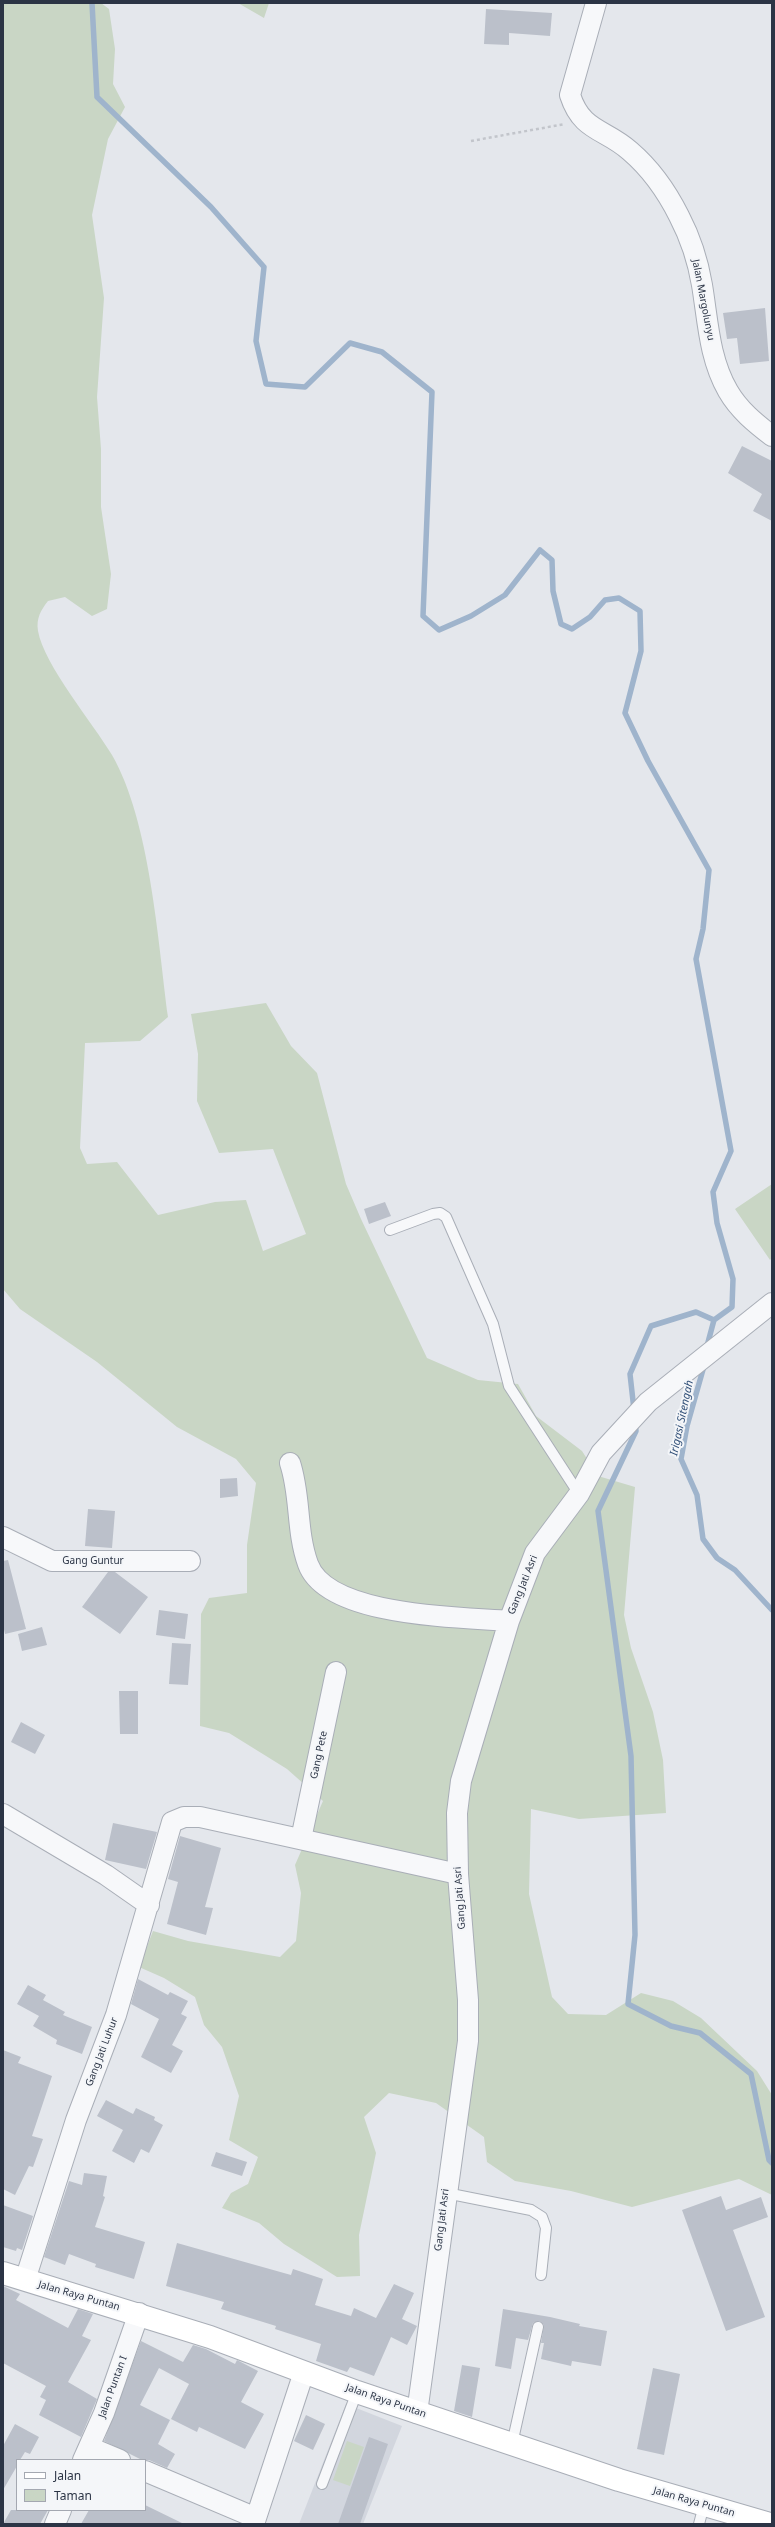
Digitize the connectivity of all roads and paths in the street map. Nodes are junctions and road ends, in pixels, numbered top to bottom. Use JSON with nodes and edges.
{"nodes":[{"id":1,"x":596,"y":3,"type":"edge"},
{"id":2,"x":580,"y":118,"type":"junction"},
{"id":3,"x":471,"y":141,"type":"dead end"},
{"id":4,"x":772,"y":436,"type":"edge"},
{"id":5,"x":390,"y":1230,"type":"dead end"},
{"id":6,"x":772,"y":1303,"type":"edge"},
{"id":7,"x":290,"y":1464,"type":"dead end"},
{"id":8,"x":580,"y":1494,"type":"junction"},
{"id":9,"x":3,"y":1537,"type":"edge"},
{"id":10,"x":190,"y":1561,"type":"dead end"},
{"id":11,"x":509,"y":1621,"type":"junction"},
{"id":12,"x":336,"y":1672,"type":"dead end"},
{"id":13,"x":3,"y":1814,"type":"edge"},
{"id":14,"x":301,"y":1839,"type":"junction"},
{"id":15,"x":458,"y":1874,"type":"junction"},
{"id":16,"x":148,"y":1904,"type":"junction"},
{"id":17,"x":446,"y":2193,"type":"junction"},
{"id":18,"x":3,"y":2273,"type":"edge"},
{"id":19,"x":541,"y":2275,"type":"dead end"},
{"id":20,"x":25,"y":2280,"type":"junction"},
{"id":21,"x":139,"y":2313,"type":"junction"},
{"id":22,"x":538,"y":2327,"type":"dead end"},
{"id":23,"x":304,"y":2372,"type":"junction"},
{"id":24,"x":356,"y":2392,"type":"junction"},
{"id":25,"x":417,"y":2413,"type":"junction"},
{"id":26,"x":512,"y":2444,"type":"junction"},
{"id":27,"x":86,"y":2453,"type":"edge"},
{"id":28,"x":115,"y":2459,"type":"edge"},
{"id":29,"x":146,"y":2471,"type":"edge"},
{"id":30,"x":322,"y":2484,"type":"dead end"},
{"id":31,"x":61,"y":2511,"type":"edge"},
{"id":32,"x":702,"y":2514,"type":"edge"},
{"id":33,"x":255,"y":2521,"type":"edge"},
{"id":34,"x":55,"y":2524,"type":"edge"},
{"id":35,"x":770,"y":2524,"type":"edge"}],
"edges":[{"from":1,"to":2,"type":"street"},
{"from":2,"to":3,"type":"path"},
{"from":2,"to":4,"type":"street","name":"Jalan Margolunyu"},
{"from":5,"to":8,"type":"lane"},
{"from":6,"to":8,"type":"street","name":"Gang Jati Asri"},
{"from":7,"to":11,"type":"street"},
{"from":8,"to":11,"type":"street","name":"Gang Jati Asri"},
{"from":9,"to":10,"type":"street","name":"Gang Guntur"},
{"from":11,"to":15,"type":"street","name":"Gang Jati Asri"},
{"from":12,"to":14,"type":"street","name":"Gang Pete"},
{"from":13,"to":16,"type":"street"},
{"from":14,"to":15,"type":"street"},
{"from":14,"to":16,"type":"street","name":"Gang Jati Luhur"},
{"from":15,"to":17,"type":"street","name":"Gang Jati Asri"},
{"from":16,"to":20,"type":"street","name":"Gang Jati Luhur"},
{"from":17,"to":19,"type":"lane"},
{"from":17,"to":25,"type":"street","name":"Gang Jati Asri"},
{"from":18,"to":20,"type":"main road","name":"Jalan Raya Puntan"},
{"from":20,"to":21,"type":"main road","name":"Jalan Raya Puntan"},
{"from":21,"to":23,"type":"main road","name":"Jalan Raya Puntan"},
{"from":21,"to":27,"type":"street","name":"Jalan Puntan I"},
{"from":22,"to":26,"type":"lane"},
{"from":23,"to":24,"type":"main road","name":"Jalan Raya Puntan"},
{"from":23,"to":33,"type":"street"},
{"from":24,"to":25,"type":"main road","name":"Jalan Raya Puntan"},
{"from":24,"to":30,"type":"lane"},
{"from":25,"to":26,"type":"main road","name":"Jalan Raya Puntan"},
{"from":26,"to":32,"type":"main road","name":"Jalan Raya Puntan"},
{"from":27,"to":28,"type":"street"},
{"from":29,"to":33,"type":"street"},
{"from":31,"to":34,"type":"street"},
{"from":32,"to":35,"type":"main road","name":"Jalan Raya Puntan"}]}
